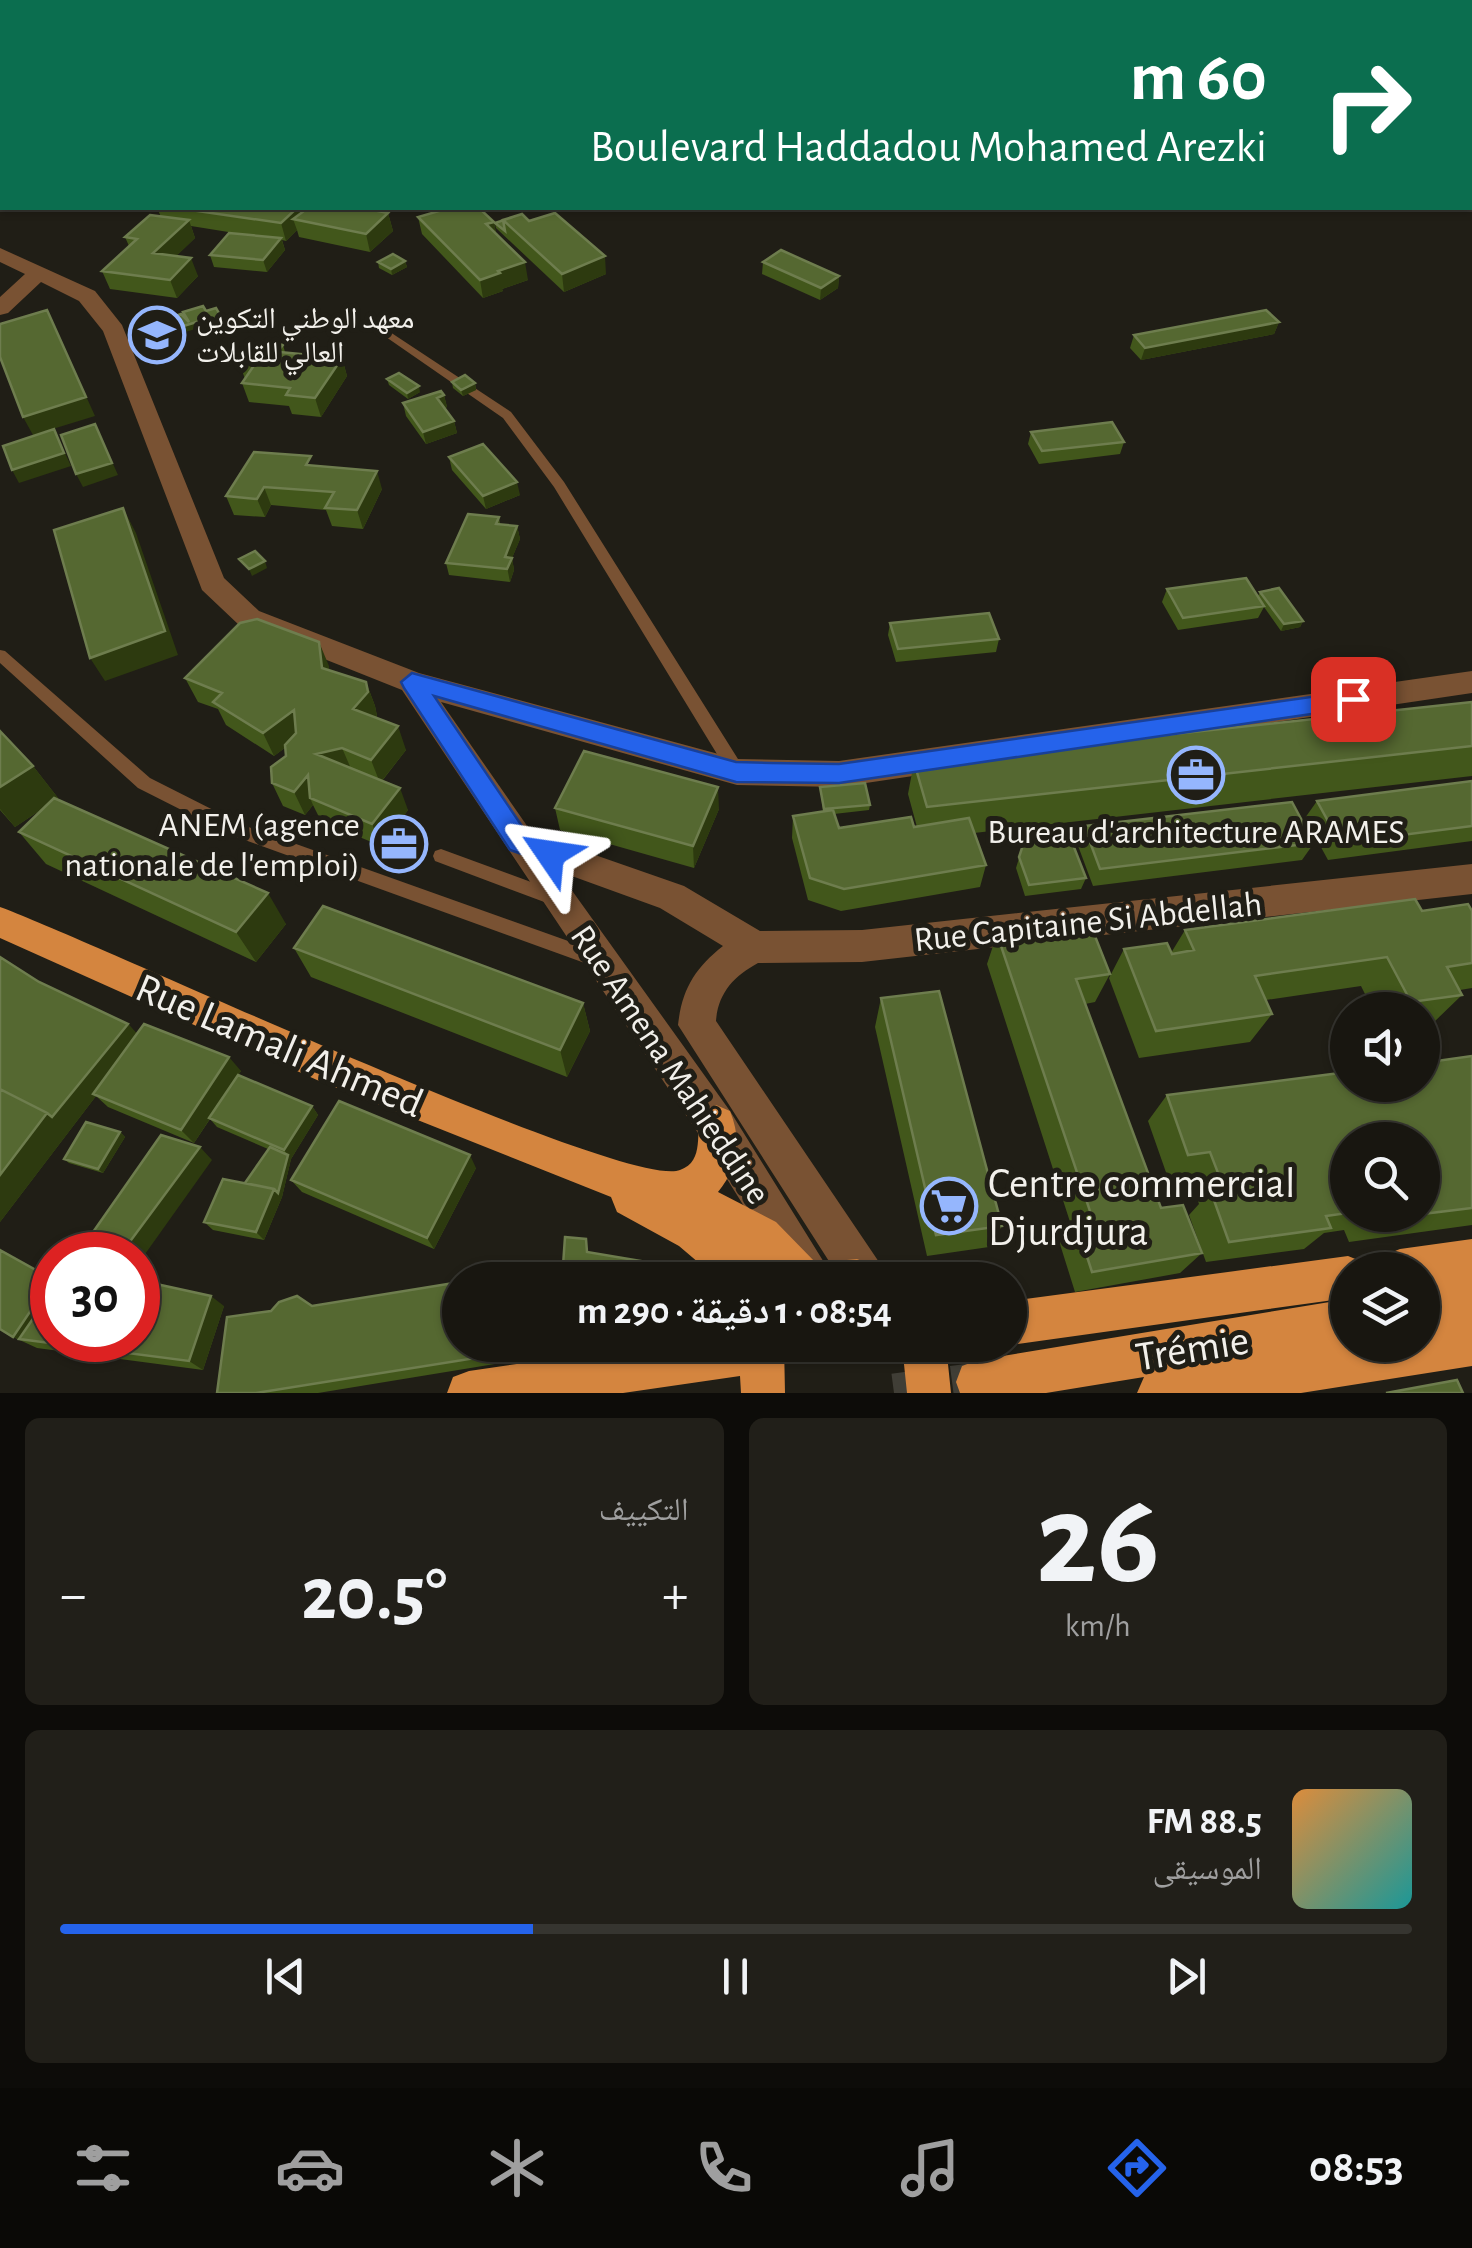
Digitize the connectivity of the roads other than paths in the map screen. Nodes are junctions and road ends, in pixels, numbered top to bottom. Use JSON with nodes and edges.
{"nodes":[{"id":1,"x":0,"y":254,"type":"edge"},
{"id":2,"x":40,"y":272,"type":"junction"},
{"id":3,"x":0,"y":308,"type":"edge"},
{"id":4,"x":390,"y":335,"type":"dead end"},
{"id":5,"x":0,"y":655,"type":"edge"},
{"id":6,"x":412,"y":682,"type":"junction"},
{"id":7,"x":1472,"y":682,"type":"edge"},
{"id":8,"x":736,"y":772,"type":"junction"},
{"id":9,"x":519,"y":842,"type":"junction"},
{"id":10,"x":441,"y":856,"type":"dead end"},
{"id":11,"x":1472,"y":878,"type":"edge"},
{"id":12,"x":558,"y":900,"type":"junction"},
{"id":13,"x":705,"y":915,"type":"junction"},
{"id":14,"x":0,"y":922,"type":"edge"},
{"id":15,"x":756,"y":948,"type":"junction"},
{"id":16,"x":604,"y":962,"type":"junction"},
{"id":17,"x":712,"y":977,"type":"junction"},
{"id":18,"x":716,"y":1125,"type":"junction"},
{"id":19,"x":562,"y":1160,"type":"junction"},
{"id":20,"x":661,"y":1193,"type":"junction"},
{"id":21,"x":1472,"y":1260,"type":"edge"},
{"id":22,"x":730,"y":1262,"type":"edge"},
{"id":23,"x":785,"y":1262,"type":"edge"},
{"id":24,"x":803,"y":1262,"type":"edge"},
{"id":25,"x":854,"y":1262,"type":"edge"},
{"id":26,"x":1440,"y":1264,"type":"edge"},
{"id":27,"x":1330,"y":1279,"type":"edge"},
{"id":28,"x":1472,"y":1301,"type":"edge"},
{"id":29,"x":1440,"y":1306,"type":"edge"},
{"id":30,"x":1027,"y":1321,"type":"edge"},
{"id":31,"x":1330,"y":1324,"type":"edge"},
{"id":32,"x":1472,"y":1344,"type":"edge"},
{"id":33,"x":928,"y":1362,"type":"edge"},
{"id":34,"x":762,"y":1363,"type":"edge"},
{"id":35,"x":978,"y":1382,"type":"tunnel mouth"},
{"id":36,"x":469,"y":1393,"type":"edge"},
{"id":37,"x":928,"y":1393,"type":"edge"},
{"id":38,"x":1159,"y":1393,"type":"edge"}],
"edges":[{"from":1,"to":2,"type":"street"},
{"from":2,"to":3,"type":"street"},
{"from":2,"to":6,"type":"street"},
{"from":4,"to":8,"type":"lane"},
{"from":5,"to":16,"type":"lane"},
{"from":6,"to":8,"type":"street"},
{"from":6,"to":9,"type":"street","name":"Rue Amena Mahieddine"},
{"from":7,"to":8,"type":"street"},
{"from":9,"to":12,"type":"street","name":"Rue Amena Mahieddine"},
{"from":9,"to":13,"type":"street"},
{"from":10,"to":12,"type":"lane"},
{"from":11,"to":15,"type":"street","name":"Rue Capitaine Si Abdellah"},
{"from":12,"to":16,"type":"street","name":"Rue Amena Mahieddine"},
{"from":13,"to":15,"type":"street"},
{"from":13,"to":17,"type":"street"},
{"from":14,"to":19,"type":"main road","name":"Rue Lamali Ahmed"},
{"from":15,"to":17,"type":"street"},
{"from":16,"to":18,"type":"street","name":"Rue Amena Mahieddine"},
{"from":17,"to":25,"type":"street"},
{"from":18,"to":20,"type":"main road"},
{"from":18,"to":24,"type":"street","name":"Rue Amena Mahieddine"},
{"from":19,"to":20,"type":"main road","name":"Rue Lamali Ahmed"},
{"from":19,"to":22,"type":"main road","name":"Rue Lamali Ahmed"},
{"from":20,"to":23,"type":"main road","name":"Rue Lamali Ahmed"},
{"from":21,"to":26,"type":"main road"},
{"from":27,"to":30,"type":"main road"},
{"from":28,"to":29,"type":"main road"},
{"from":31,"to":35,"type":"main road","name":"Trémie"},
{"from":32,"to":38,"type":"main road"},
{"from":33,"to":37,"type":"main road"},
{"from":34,"to":36,"type":"main road"}]}
